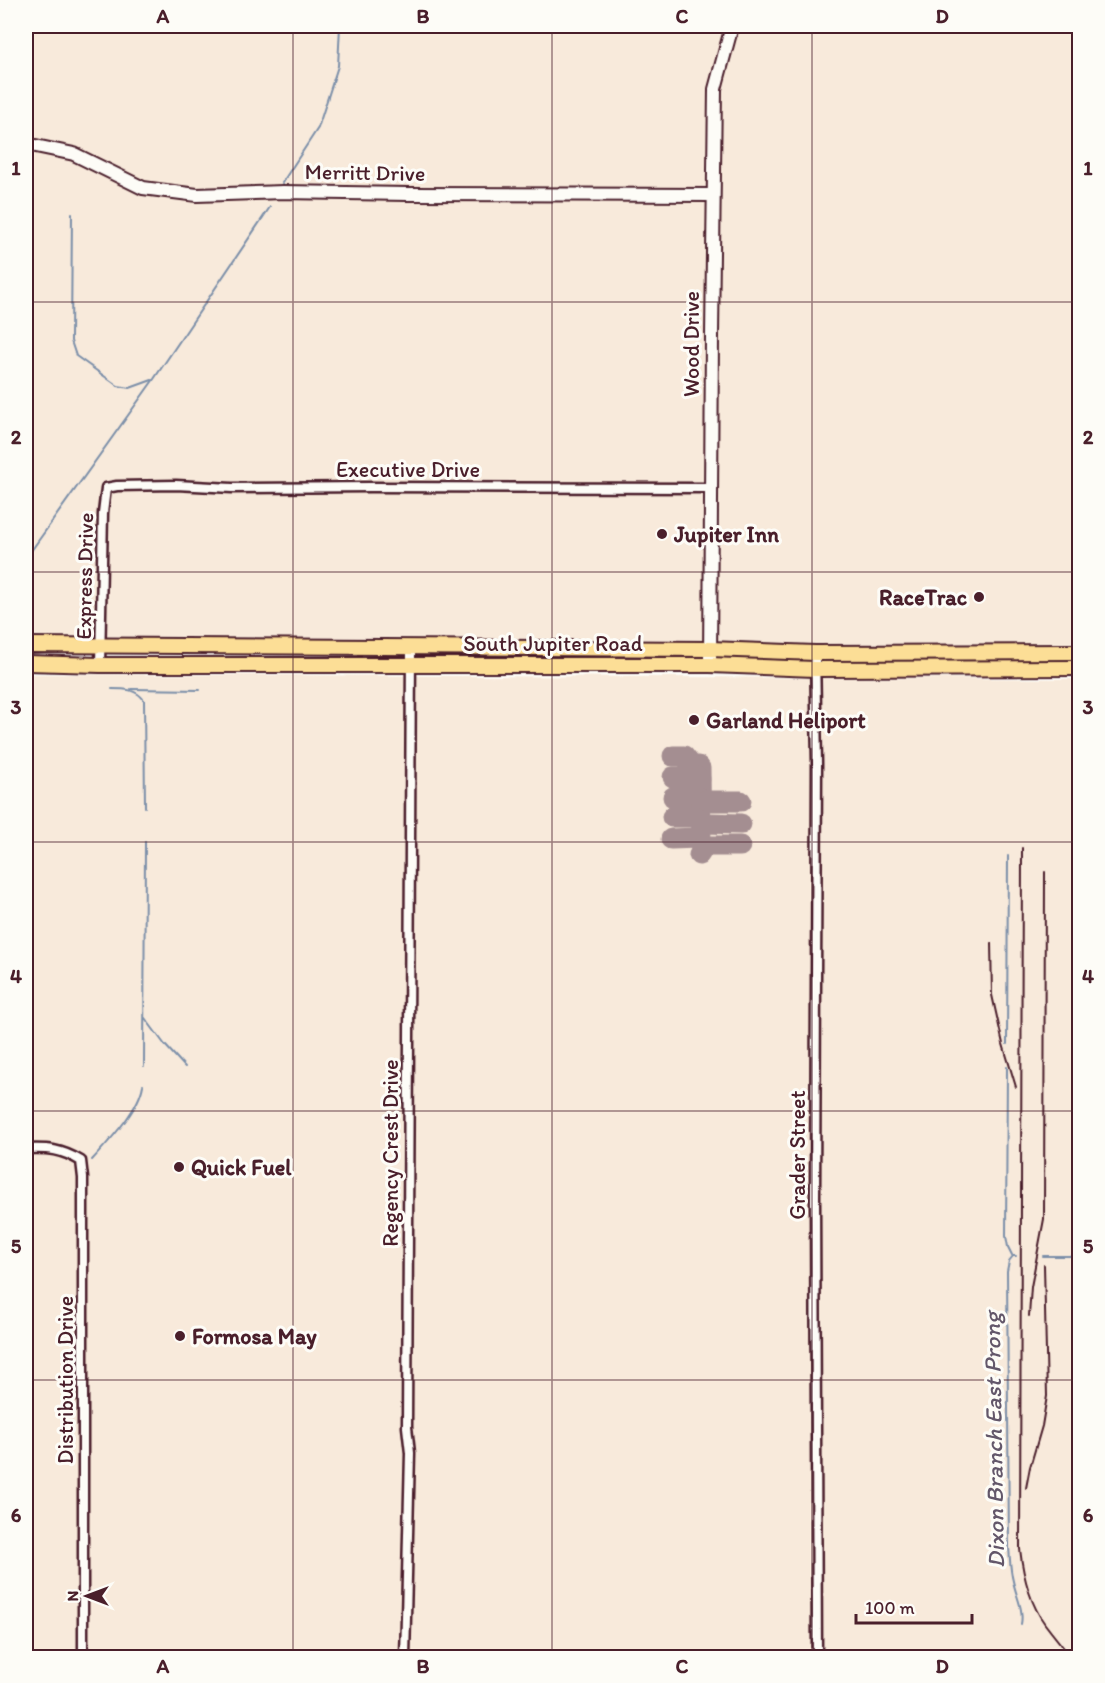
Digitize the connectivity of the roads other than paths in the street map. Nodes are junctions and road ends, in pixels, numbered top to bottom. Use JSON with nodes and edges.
{"nodes":[{"id":1,"x":732,"y":26,"type":"edge"},
{"id":2,"x":26,"y":144,"type":"edge"},
{"id":3,"x":713,"y":195,"type":"junction"},
{"id":4,"x":106,"y":488,"type":"joint"},
{"id":5,"x":711,"y":488,"type":"junction"},
{"id":6,"x":26,"y":645,"type":"edge"},
{"id":7,"x":101,"y":647,"type":"junction"},
{"id":8,"x":220,"y":647,"type":"junction"},
{"id":9,"x":411,"y":648,"type":"junction"},
{"id":10,"x":710,"y":649,"type":"junction"},
{"id":11,"x":1080,"y":652,"type":"edge"},
{"id":12,"x":815,"y":653,"type":"junction"},
{"id":13,"x":26,"y":663,"type":"edge"},
{"id":14,"x":220,"y":664,"type":"junction"},
{"id":15,"x":411,"y":664,"type":"junction"},
{"id":16,"x":100,"y":665,"type":"junction"},
{"id":17,"x":710,"y":665,"type":"junction"},
{"id":18,"x":1080,"y":668,"type":"edge"},
{"id":19,"x":815,"y":669,"type":"junction"},
{"id":20,"x":26,"y":1149,"type":"edge"},
{"id":21,"x":83,"y":1658,"type":"edge"},
{"id":22,"x":405,"y":1658,"type":"edge"},
{"id":23,"x":817,"y":1658,"type":"edge"}],
"edges":[{"from":1,"to":3,"type":"street","name":"Wood Drive"},
{"from":2,"to":3,"type":"street","name":"Merritt Drive"},
{"from":3,"to":5,"type":"street","name":"Wood Drive"},
{"from":4,"to":5,"type":"street","name":"Executive Drive"},
{"from":4,"to":7,"type":"street","name":"Express Drive"},
{"from":5,"to":10,"type":"street","name":"Wood Drive"},
{"from":6,"to":7,"type":"main road","name":"South Jupiter Road"},
{"from":7,"to":8,"type":"main road","name":"South Jupiter Road"},
{"from":7,"to":16,"type":"street","name":"Express Drive"},
{"from":8,"to":9,"type":"main road","name":"South Jupiter Road"},
{"from":8,"to":14,"type":"main road"},
{"from":9,"to":10,"type":"main road","name":"South Jupiter Road"},
{"from":9,"to":15,"type":"street","name":"Regency Crest Drive"},
{"from":10,"to":12,"type":"main road","name":"South Jupiter Road"},
{"from":10,"to":17,"type":"street","name":"Wood Drive"},
{"from":11,"to":12,"type":"main road","name":"South Jupiter Road"},
{"from":12,"to":19,"type":"street","name":"Grader Street"},
{"from":13,"to":16,"type":"main road","name":"South Jupiter Road"},
{"from":14,"to":15,"type":"main road","name":"South Jupiter Road"},
{"from":14,"to":16,"type":"main road","name":"South Jupiter Road"},
{"from":15,"to":17,"type":"main road","name":"South Jupiter Road"},
{"from":15,"to":22,"type":"street","name":"Regency Crest Drive"},
{"from":17,"to":19,"type":"main road","name":"South Jupiter Road"},
{"from":18,"to":19,"type":"main road","name":"South Jupiter Road"},
{"from":19,"to":23,"type":"street","name":"Grader Street"},
{"from":20,"to":21,"type":"street","name":"Distribution Drive"}]}
